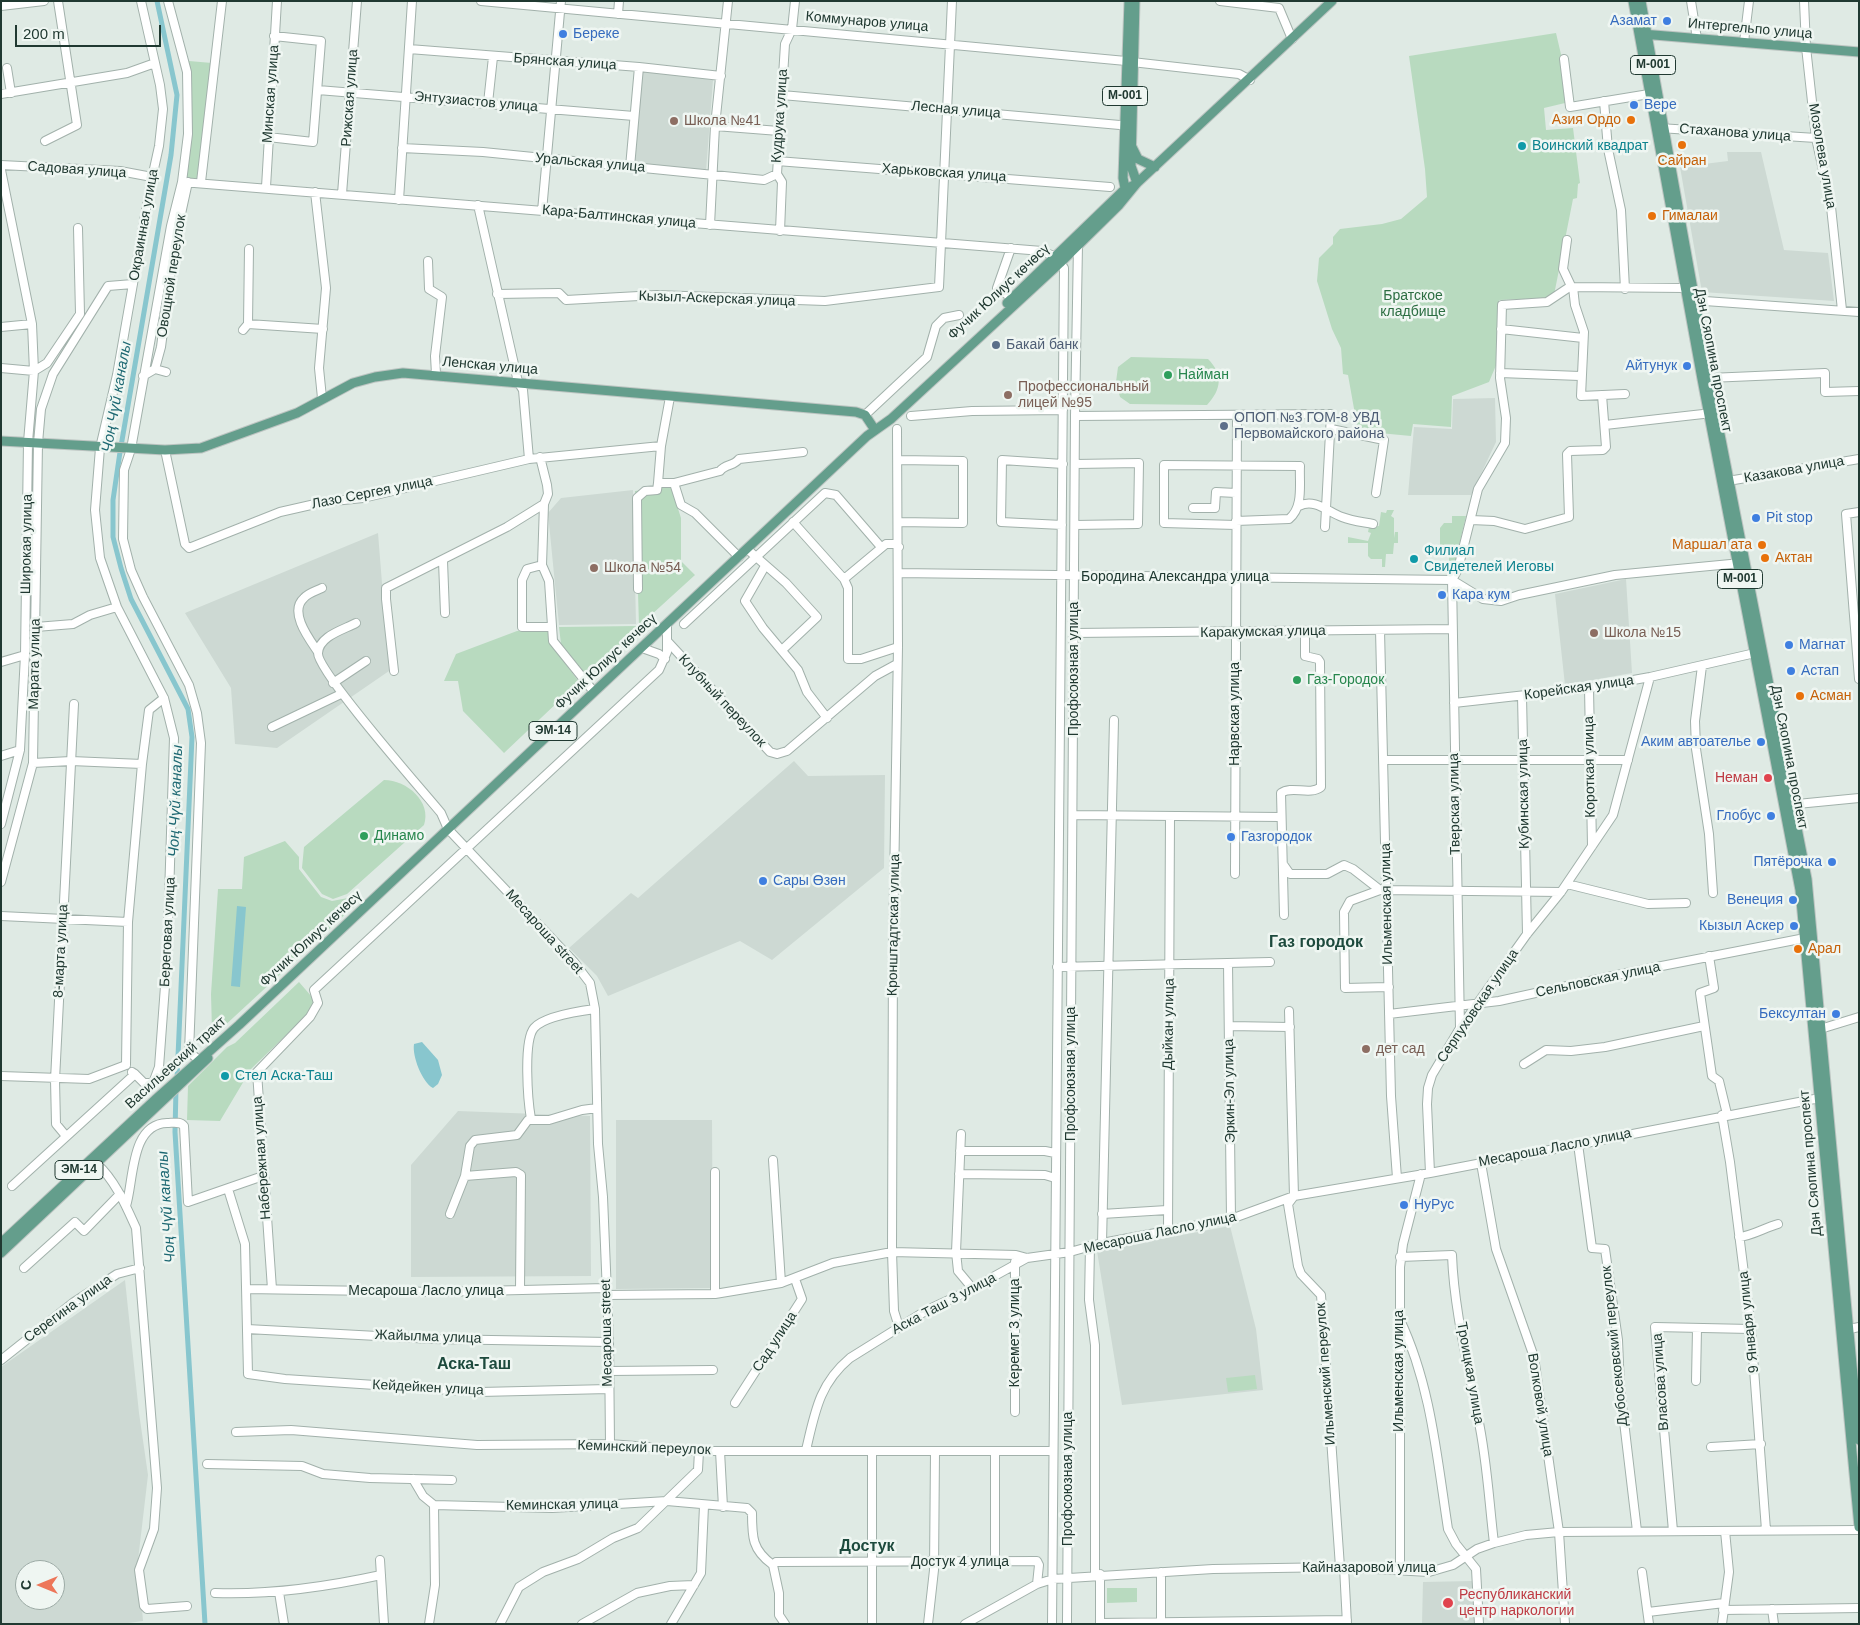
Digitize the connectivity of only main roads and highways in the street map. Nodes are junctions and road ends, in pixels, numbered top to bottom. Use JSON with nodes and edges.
{"nodes":[{"id":1,"x":1128,"y":1,"type":"edge"},
{"id":2,"x":1135,"y":1,"type":"edge"},
{"id":3,"x":1332,"y":1,"type":"edge"},
{"id":4,"x":1633,"y":1,"type":"edge"},
{"id":5,"x":1641,"y":1,"type":"edge"},
{"id":6,"x":1643,"y":34,"type":"junction"},
{"id":7,"x":1859,"y":52,"type":"edge"},
{"id":8,"x":1129,"y":61,"type":"junction"},
{"id":9,"x":1127,"y":125,"type":"junction"},
{"id":10,"x":1659,"y":128,"type":"junction"},
{"id":11,"x":1131,"y":144,"type":"junction"},
{"id":12,"x":1155,"y":167,"type":"junction"},
{"id":13,"x":1136,"y":183,"type":"junction"},
{"id":14,"x":1126,"y":193,"type":"junction"},
{"id":15,"x":1058,"y":260,"type":"junction"},
{"id":16,"x":1691,"y":300,"type":"junction"},
{"id":17,"x":1712,"y":413,"type":"junction"},
{"id":18,"x":883,"y":423,"type":"junction"},
{"id":19,"x":875,"y":430,"type":"junction"},
{"id":20,"x":1,"y":441,"type":"edge"},
{"id":21,"x":1743,"y":564,"type":"junction"},
{"id":22,"x":1788,"y":805,"type":"junction"},
{"id":23,"x":239,"y":1025,"type":"junction"},
{"id":24,"x":1817,"y":1030,"type":"junction"},
{"id":25,"x":194,"y":1067,"type":"junction"},
{"id":26,"x":1,"y":1243,"type":"edge"},
{"id":27,"x":1,"y":1253,"type":"edge"},
{"id":28,"x":1845,"y":1330,"type":"junction"},
{"id":29,"x":1859,"y":1440,"type":"edge"},
{"id":30,"x":1859,"y":1528,"type":"edge"}],
"edges":[{"from":1,"to":8,"type":"main road","number":"М-001"},
{"from":2,"to":8,"type":"main road","number":"М-001"},
{"from":3,"to":12,"type":"main road","name":"Фучик Юлиус көчөсү"},
{"from":4,"to":6,"type":"main road","name":"Дэн Сяопина проспект","number":"M-001"},
{"from":5,"to":6,"type":"main road","name":"Дэн Сяопина проспект","number":"M-001"},
{"from":6,"to":7,"type":"main road","name":"Интергельпо улица"},
{"from":6,"to":10,"type":"main road","name":"Дэн Сяопина проспект","number":"M-001"},
{"from":6,"to":10,"type":"main road","name":"Дэн Сяопина проспект","number":"M-001"},
{"from":8,"to":9,"type":"main road","number":"М-001"},
{"from":9,"to":11,"type":"main road","number":"М-001"},
{"from":9,"to":14,"type":"main road","number":"М-001"},
{"from":10,"to":16,"type":"main road","name":"Дэн Сяопина проспект","number":"M-001"},
{"from":10,"to":16,"type":"main road","name":"Дэн Сяопина проспект","number":"M-001"},
{"from":11,"to":12,"type":"main road"},
{"from":11,"to":13,"type":"main road","number":"М-001"},
{"from":12,"to":13,"type":"main road","name":"Фучик Юлиус көчөсү"},
{"from":13,"to":14,"type":"main road","name":"Фучик Юлиус көчөсү"},
{"from":14,"to":15,"type":"main road","name":"Фучик Юлиус көчөсү"},
{"from":14,"to":15,"type":"main road","name":"Фучик Юлиус көчөсү"},
{"from":15,"to":18,"type":"main road","name":"Фучик Юлиус көчөсү"},
{"from":15,"to":18,"type":"main road","name":"Фучик Юлиус көчөсү"},
{"from":16,"to":17,"type":"main road","name":"Дэн Сяопина проспект","number":"M-001"},
{"from":16,"to":17,"type":"main road","name":"Дэн Сяопина проспект","number":"M-001"},
{"from":17,"to":21,"type":"main road","name":"Дэн Сяопина проспект","number":"M-001"},
{"from":17,"to":21,"type":"main road","name":"Дэн Сяопина проспект","number":"M-001"},
{"from":18,"to":19,"type":"main road","name":"Фучик Юлиус көчөсү","number":"ЭМ-14"},
{"from":19,"to":20,"type":"main road","name":"Ленская улица"},
{"from":19,"to":23,"type":"main road","name":"Фучик Юлиус көчөсү","number":"ЭМ-14"},
{"from":21,"to":22,"type":"main road","name":"Дэн Сяопина проспект","number":"M-001"},
{"from":21,"to":22,"type":"main road","name":"Дэн Сяопина проспект","number":"M-001"},
{"from":22,"to":24,"type":"main road","name":"Дэн Сяопина проспект","number":"M-001"},
{"from":22,"to":24,"type":"main road","name":"Дэн Сяопина проспект","number":"M-001"},
{"from":23,"to":25,"type":"main road","name":"Васильевский тракт","number":"ЭМ-14"},
{"from":23,"to":25,"type":"main road","name":"Васильевский тракт","number":"ЭМ-14"},
{"from":24,"to":28,"type":"main road","name":"Дэн Сяопина проспект","number":"M-001"},
{"from":25,"to":26,"type":"main road","name":"Васильевский тракт","number":"ЭМ-14"},
{"from":25,"to":27,"type":"main road","name":"Васильевский тракт","number":"ЭМ-14"},
{"from":28,"to":29,"type":"main road","name":"Дэн Сяопина проспект","number":"M-001"},
{"from":28,"to":30,"type":"main road","name":"Дэн Сяопина проспект","number":"M-001"}]}
